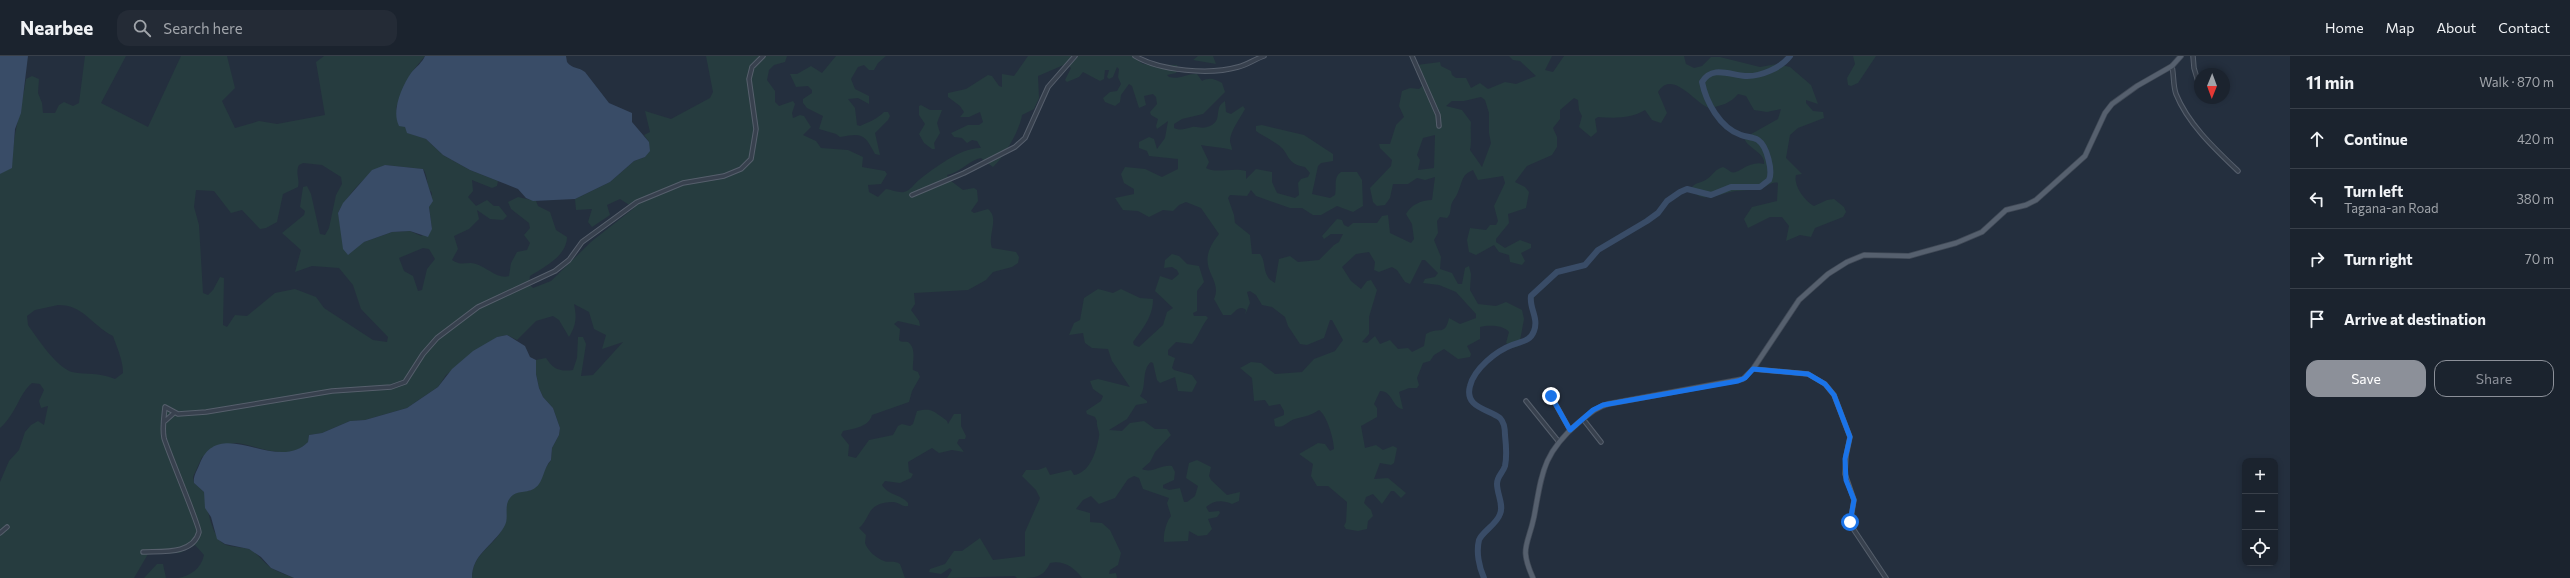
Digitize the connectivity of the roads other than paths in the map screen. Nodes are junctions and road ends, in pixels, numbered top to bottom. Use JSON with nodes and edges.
{"nodes":[{"id":1,"x":763,"y":56,"type":"edge"},
{"id":2,"x":1075,"y":56,"type":"edge"},
{"id":3,"x":1135,"y":56,"type":"edge"},
{"id":4,"x":1264,"y":56,"type":"edge"},
{"id":5,"x":1412,"y":56,"type":"edge"},
{"id":6,"x":2181,"y":56,"type":"edge"},
{"id":7,"x":2193,"y":56,"type":"edge"},
{"id":8,"x":2172,"y":66,"type":"junction"},
{"id":9,"x":2194,"y":68,"type":"edge"},
{"id":10,"x":1439,"y":126,"type":"dead end"},
{"id":11,"x":2238,"y":171,"type":"dead end"},
{"id":12,"x":912,"y":195,"type":"dead end"},
{"id":13,"x":1753,"y":369,"type":"junction"},
{"id":14,"x":1551,"y":396,"type":"dead end"},
{"id":15,"x":1526,"y":401,"type":"dead end"},
{"id":16,"x":174,"y":413,"type":"junction"},
{"id":17,"x":1583,"y":419,"type":"junction"},
{"id":18,"x":164,"y":422,"type":"junction"},
{"id":19,"x":1570,"y":430,"type":"junction"},
{"id":20,"x":1559,"y":442,"type":"junction"},
{"id":21,"x":1601,"y":442,"type":"dead end"},
{"id":22,"x":7,"y":527,"type":"dead end"},
{"id":23,"x":0,"y":533,"type":"edge"},
{"id":24,"x":143,"y":552,"type":"dead end"},
{"id":25,"x":1533,"y":578,"type":"edge"},
{"id":26,"x":1886,"y":578,"type":"edge"}],
"edges":[{"from":1,"to":16,"type":"street"},
{"from":2,"to":12,"type":"street"},
{"from":3,"to":4,"type":"street"},
{"from":5,"to":10,"type":"street"},
{"from":6,"to":8,"type":"main road"},
{"from":7,"to":9,"type":"street"},
{"from":8,"to":11,"type":"street"},
{"from":8,"to":13,"type":"main road"},
{"from":13,"to":17,"type":"main road"},
{"from":13,"to":26,"type":"street"},
{"from":14,"to":19,"type":"street"},
{"from":15,"to":20,"type":"street"},
{"from":16,"to":18,"type":"street"},
{"from":16,"to":18,"type":"street"},
{"from":17,"to":19,"type":"main road"},
{"from":17,"to":21,"type":"street"},
{"from":18,"to":24,"type":"street"},
{"from":19,"to":20,"type":"main road"},
{"from":20,"to":25,"type":"main road"},
{"from":22,"to":23,"type":"street"}]}
